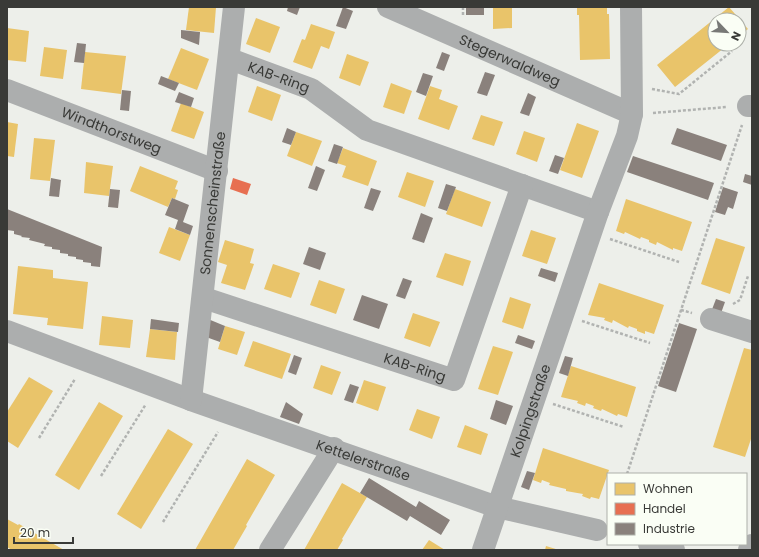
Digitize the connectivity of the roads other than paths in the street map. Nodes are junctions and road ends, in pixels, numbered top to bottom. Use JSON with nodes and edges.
{"nodes":[{"id":1,"x":234,"y":7,"type":"edge"},
{"id":2,"x":388,"y":7,"type":"edge"},
{"id":3,"x":631,"y":7,"type":"edge"},
{"id":4,"x":230,"y":59,"type":"junction"},
{"id":5,"x":7,"y":90,"type":"edge"},
{"id":6,"x":632,"y":114,"type":"junction"},
{"id":7,"x":217,"y":171,"type":"junction"},
{"id":8,"x":522,"y":185,"type":"junction"},
{"id":9,"x":598,"y":212,"type":"junction"},
{"id":10,"x":204,"y":298,"type":"junction"},
{"id":11,"x":719,"y":322,"type":"road end"},
{"id":12,"x":7,"y":331,"type":"edge"},
{"id":13,"x":752,"y":332,"type":"edge"},
{"id":14,"x":191,"y":400,"type":"junction"},
{"id":15,"x":334,"y":448,"type":"junction"},
{"id":16,"x":497,"y":507,"type":"junction"},
{"id":17,"x":597,"y":530,"type":"dead end"},
{"id":18,"x":653,"y":545,"type":"edge"},
{"id":19,"x":752,"y":545,"type":"edge"},
{"id":20,"x":270,"y":550,"type":"edge"},
{"id":21,"x":483,"y":550,"type":"edge"},
{"id":22,"x":674,"y":550,"type":"edge"},
{"id":23,"x":750,"y":550,"type":"edge"}],
"edges":[{"from":1,"to":4,"type":"street","name":"Sonnenscheinstraße"},
{"from":2,"to":6,"type":"street","name":"Stegerwaldweg"},
{"from":3,"to":6,"type":"street","name":"Kolpingstraße"},
{"from":4,"to":7,"type":"street","name":"Sonnenscheinstraße"},
{"from":4,"to":8,"type":"street","name":"KAB-Ring"},
{"from":5,"to":7,"type":"street","name":"Windthorstweg"},
{"from":6,"to":9,"type":"street","name":"Kolpingstraße"},
{"from":7,"to":10,"type":"street","name":"Sonnenscheinstraße"},
{"from":8,"to":9,"type":"street","name":"KAB-Ring"},
{"from":8,"to":10,"type":"street","name":"KAB-Ring"},
{"from":9,"to":16,"type":"street","name":"Kolpingstraße"},
{"from":10,"to":14,"type":"street","name":"Sonnenscheinstraße"},
{"from":11,"to":13,"type":"street"},
{"from":12,"to":14,"type":"street","name":"Kettelerstraße"},
{"from":14,"to":15,"type":"street","name":"Kettelerstraße"},
{"from":15,"to":16,"type":"street","name":"Kettelerstraße"},
{"from":15,"to":20,"type":"street"},
{"from":16,"to":17,"type":"street"},
{"from":16,"to":21,"type":"street","name":"Kolpingstraße"},
{"from":18,"to":22,"type":"street"},
{"from":19,"to":23,"type":"street"}]}
